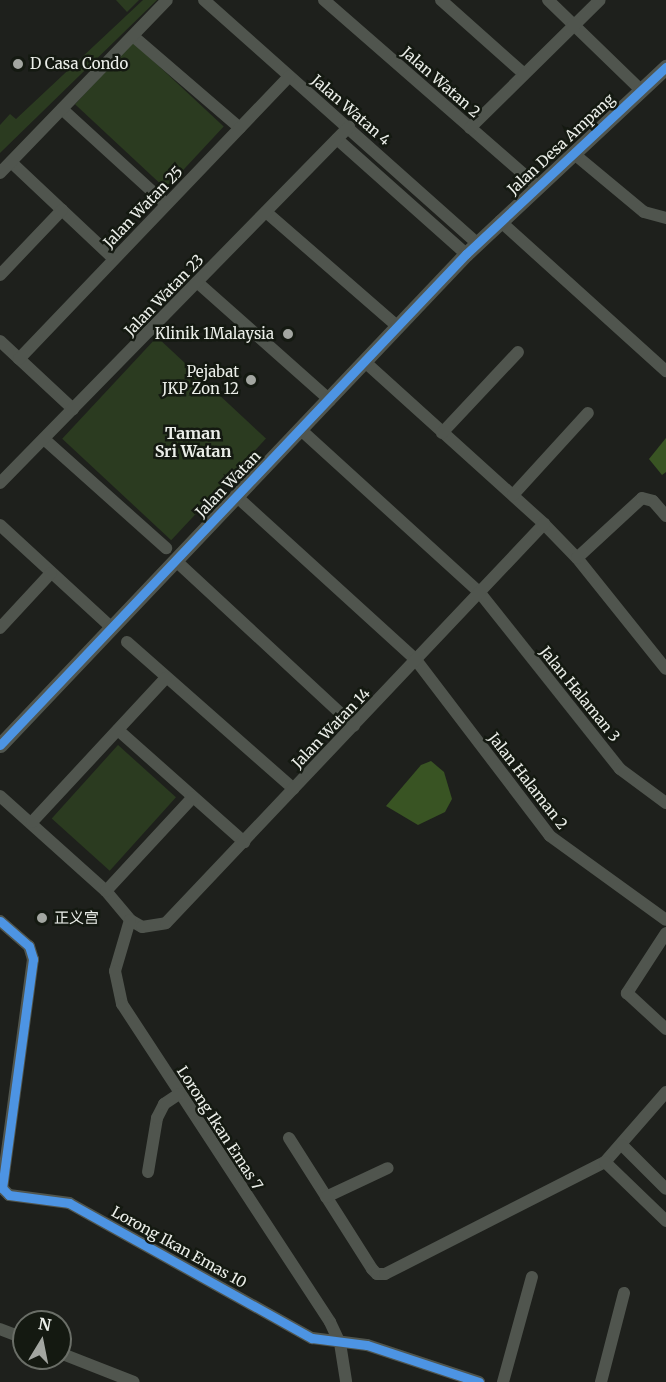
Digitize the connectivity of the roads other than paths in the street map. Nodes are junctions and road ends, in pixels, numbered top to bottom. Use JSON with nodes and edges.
{"nodes":[{"id":1,"x":167,"y":0,"type":"edge"},
{"id":2,"x":204,"y":0,"type":"edge"},
{"id":3,"x":324,"y":0,"type":"edge"},
{"id":4,"x":441,"y":0,"type":"edge"},
{"id":5,"x":548,"y":0,"type":"edge"},
{"id":6,"x":600,"y":0,"type":"edge"},
{"id":7,"x":575,"y":24,"type":"junction"},
{"id":8,"x":133,"y":36,"type":"junction"},
{"id":9,"x":666,"y":67,"type":"edge"},
{"id":10,"x":524,"y":74,"type":"junction"},
{"id":11,"x":289,"y":76,"type":"junction"},
{"id":12,"x":641,"y":90,"type":"junction"},
{"id":13,"x":62,"y":109,"type":"junction"},
{"id":14,"x":349,"y":127,"type":"junction"},
{"id":15,"x":240,"y":128,"type":"junction"},
{"id":16,"x":471,"y":128,"type":"junction"},
{"id":17,"x":338,"y":139,"type":"junction"},
{"id":18,"x":573,"y":153,"type":"junction"},
{"id":19,"x":11,"y":162,"type":"junction"},
{"id":20,"x":0,"y":173,"type":"edge"},
{"id":21,"x":538,"y":187,"type":"junction"},
{"id":22,"x":166,"y":204,"type":"junction"},
{"id":23,"x":62,"y":210,"type":"junction"},
{"id":24,"x":266,"y":212,"type":"junction"},
{"id":25,"x":666,"y":218,"type":"edge"},
{"id":26,"x":500,"y":221,"type":"junction"},
{"id":27,"x":472,"y":249,"type":"junction"},
{"id":28,"x":114,"y":259,"type":"junction"},
{"id":29,"x":0,"y":275,"type":"edge"},
{"id":30,"x":197,"y":282,"type":"junction"},
{"id":31,"x":397,"y":326,"type":"junction"},
{"id":32,"x":0,"y":340,"type":"edge"},
{"id":33,"x":518,"y":352,"type":"dead end"},
{"id":34,"x":19,"y":358,"type":"junction"},
{"id":35,"x":364,"y":362,"type":"junction"},
{"id":36,"x":666,"y":371,"type":"edge"},
{"id":37,"x":330,"y":400,"type":"junction"},
{"id":38,"x":73,"y":409,"type":"junction"},
{"id":39,"x":588,"y":413,"type":"dead end"},
{"id":40,"x":301,"y":430,"type":"junction"},
{"id":41,"x":441,"y":433,"type":"junction"},
{"id":42,"x":44,"y":439,"type":"junction"},
{"id":43,"x":0,"y":483,"type":"edge"},
{"id":44,"x":513,"y":495,"type":"junction"},
{"id":45,"x":236,"y":496,"type":"junction"},
{"id":46,"x":666,"y":516,"type":"edge"},
{"id":47,"x":544,"y":524,"type":"junction"},
{"id":48,"x":0,"y":525,"type":"edge"},
{"id":49,"x":170,"y":554,"type":"junction"},
{"id":50,"x":577,"y":558,"type":"junction"},
{"id":51,"x":51,"y":573,"type":"junction"},
{"id":52,"x":480,"y":593,"type":"junction"},
{"id":53,"x":1,"y":625,"type":"edge"},
{"id":54,"x":112,"y":628,"type":"junction"},
{"id":55,"x":127,"y":642,"type":"dead end"},
{"id":56,"x":416,"y":660,"type":"junction"},
{"id":57,"x":666,"y":669,"type":"edge"},
{"id":58,"x":166,"y":678,"type":"junction"},
{"id":59,"x":354,"y":726,"type":"junction"},
{"id":60,"x":118,"y":730,"type":"junction"},
{"id":61,"x":0,"y":746,"type":"edge"},
{"id":62,"x":294,"y":789,"type":"junction"},
{"id":63,"x":0,"y":796,"type":"edge"},
{"id":64,"x":193,"y":796,"type":"junction"},
{"id":65,"x":666,"y":803,"type":"edge"},
{"id":66,"x":32,"y":822,"type":"junction"},
{"id":67,"x":244,"y":842,"type":"junction"},
{"id":68,"x":106,"y":891,"type":"junction"},
{"id":69,"x":130,"y":920,"type":"junction"},
{"id":70,"x":666,"y":920,"type":"edge"},
{"id":71,"x":0,"y":921,"type":"edge"},
{"id":72,"x":666,"y":933,"type":"edge"},
{"id":73,"x":666,"y":1029,"type":"edge"},
{"id":74,"x":666,"y":1092,"type":"edge"},
{"id":75,"x":179,"y":1094,"type":"junction"},
{"id":76,"x":289,"y":1138,"type":"dead end"},
{"id":77,"x":622,"y":1145,"type":"junction"},
{"id":78,"x":605,"y":1162,"type":"junction"},
{"id":79,"x":387,"y":1168,"type":"dead end"},
{"id":80,"x":148,"y":1172,"type":"dead end"},
{"id":81,"x":666,"y":1189,"type":"edge"},
{"id":82,"x":326,"y":1197,"type":"junction"},
{"id":83,"x":666,"y":1221,"type":"edge"},
{"id":84,"x":532,"y":1277,"type":"dead end"},
{"id":85,"x":624,"y":1293,"type":"dead end"},
{"id":86,"x":340,"y":1343,"type":"junction"},
{"id":87,"x":72,"y":1358,"type":"edge"},
{"id":88,"x":134,"y":1382,"type":"edge"},
{"id":89,"x":346,"y":1382,"type":"edge"},
{"id":90,"x":479,"y":1382,"type":"edge"},
{"id":91,"x":503,"y":1382,"type":"edge"},
{"id":92,"x":601,"y":1382,"type":"edge"}],
"edges":[{"from":1,"to":8,"type":"street"},
{"from":2,"to":11,"type":"street","name":"Jalan Watan 4"},
{"from":3,"to":16,"type":"street","name":"Jalan Watan 2"},
{"from":4,"to":10,"type":"street"},
{"from":5,"to":7,"type":"street"},
{"from":6,"to":7,"type":"street"},
{"from":7,"to":10,"type":"street"},
{"from":7,"to":12,"type":"street"},
{"from":8,"to":13,"type":"street"},
{"from":8,"to":15,"type":"street"},
{"from":9,"to":12,"type":"street","name":"Jalan Desa Ampang"},
{"from":10,"to":16,"type":"street"},
{"from":11,"to":14,"type":"street","name":"Jalan Watan 4"},
{"from":11,"to":15,"type":"street","name":"Jalan Watan 25"},
{"from":12,"to":18,"type":"street","name":"Jalan Desa Ampang"},
{"from":13,"to":19,"type":"street"},
{"from":13,"to":22,"type":"street"},
{"from":14,"to":17,"type":"street","name":"Jalan Watan 23"},
{"from":14,"to":27,"type":"street","name":"Jalan Watan 4"},
{"from":15,"to":22,"type":"street","name":"Jalan Watan 25"},
{"from":16,"to":21,"type":"street","name":"Jalan Watan 2"},
{"from":17,"to":24,"type":"street","name":"Jalan Watan 23"},
{"from":17,"to":27,"type":"street","name":"Jalan Watan 4"},
{"from":18,"to":21,"type":"street","name":"Jalan Desa Ampang"},
{"from":18,"to":25,"type":"street"},
{"from":19,"to":20,"type":"street"},
{"from":19,"to":23,"type":"street"},
{"from":21,"to":26,"type":"street","name":"Jalan Desa Ampang"},
{"from":22,"to":28,"type":"street","name":"Jalan Watan 25"},
{"from":23,"to":28,"type":"street"},
{"from":23,"to":29,"type":"street"},
{"from":24,"to":30,"type":"street","name":"Jalan Watan 23"},
{"from":24,"to":31,"type":"street"},
{"from":26,"to":27,"type":"street","name":"Jalan Desa Ampang"},
{"from":26,"to":36,"type":"street"},
{"from":27,"to":31,"type":"street","name":"Jalan Watan"},
{"from":28,"to":34,"type":"street","name":"Jalan Watan 25"},
{"from":30,"to":37,"type":"street"},
{"from":30,"to":38,"type":"street","name":"Jalan Watan 23"},
{"from":31,"to":35,"type":"street","name":"Jalan Watan"},
{"from":32,"to":34,"type":"street"},
{"from":33,"to":41,"type":"street"},
{"from":34,"to":38,"type":"street"},
{"from":35,"to":37,"type":"street","name":"Jalan Watan"},
{"from":35,"to":41,"type":"street"},
{"from":37,"to":40,"type":"street","name":"Jalan Watan"},
{"from":38,"to":42,"type":"street","name":"Jalan Watan 23"},
{"from":39,"to":44,"type":"street"},
{"from":40,"to":45,"type":"street","name":"Jalan Watan"},
{"from":40,"to":52,"type":"street","name":"Jalan Halaman 3"},
{"from":41,"to":44,"type":"street"},
{"from":42,"to":43,"type":"street","name":"Jalan Watan 23"},
{"from":42,"to":49,"type":"street"},
{"from":44,"to":47,"type":"street"},
{"from":45,"to":49,"type":"street","name":"Jalan Watan"},
{"from":45,"to":56,"type":"street","name":"Jalan Halaman 2"},
{"from":46,"to":50,"type":"street"},
{"from":47,"to":50,"type":"street"},
{"from":47,"to":52,"type":"street","name":"Jalan Watan 14"},
{"from":48,"to":51,"type":"street"},
{"from":49,"to":54,"type":"street","name":"Jalan Watan"},
{"from":49,"to":59,"type":"street"},
{"from":50,"to":57,"type":"street"},
{"from":51,"to":53,"type":"street"},
{"from":51,"to":54,"type":"street"},
{"from":52,"to":56,"type":"street","name":"Jalan Watan 14"},
{"from":52,"to":65,"type":"street","name":"Jalan Halaman 3"},
{"from":54,"to":61,"type":"street","name":"Jalan Watan"},
{"from":55,"to":58,"type":"street"},
{"from":56,"to":59,"type":"street","name":"Jalan Watan 14"},
{"from":56,"to":70,"type":"street","name":"Jalan Halaman 2"},
{"from":58,"to":60,"type":"street"},
{"from":58,"to":62,"type":"street"},
{"from":59,"to":62,"type":"street","name":"Jalan Watan 14"},
{"from":60,"to":64,"type":"street"},
{"from":60,"to":66,"type":"street"},
{"from":62,"to":67,"type":"street","name":"Jalan Watan 14"},
{"from":63,"to":66,"type":"street"},
{"from":64,"to":67,"type":"street"},
{"from":64,"to":68,"type":"street"},
{"from":66,"to":68,"type":"street"},
{"from":67,"to":69,"type":"street","name":"Jalan Watan 14"},
{"from":68,"to":69,"type":"street"},
{"from":69,"to":75,"type":"street","name":"Lorong Ikan Emas 7"},
{"from":71,"to":86,"type":"street","name":"Lorong Ikan Emas 10"},
{"from":72,"to":73,"type":"street"},
{"from":74,"to":77,"type":"street"},
{"from":75,"to":80,"type":"street"},
{"from":75,"to":86,"type":"street","name":"Lorong Ikan Emas 7"},
{"from":76,"to":82,"type":"street"},
{"from":77,"to":78,"type":"street"},
{"from":77,"to":81,"type":"street"},
{"from":78,"to":82,"type":"street"},
{"from":78,"to":83,"type":"street"},
{"from":79,"to":82,"type":"street"},
{"from":84,"to":91,"type":"street"},
{"from":85,"to":92,"type":"street"},
{"from":86,"to":89,"type":"street"},
{"from":86,"to":90,"type":"street","name":"Lorong Ikan Emas 10"},
{"from":87,"to":88,"type":"street"}]}
